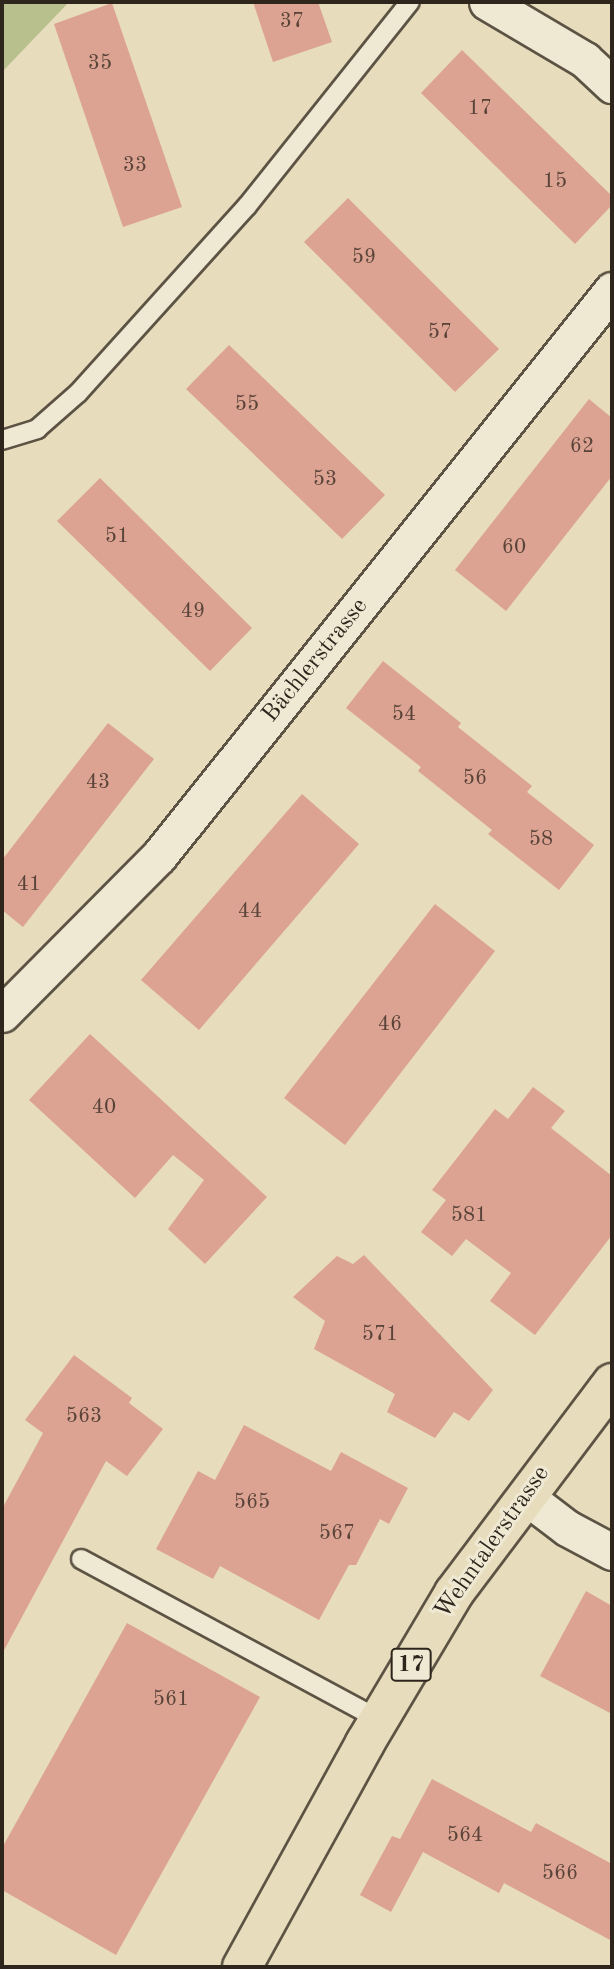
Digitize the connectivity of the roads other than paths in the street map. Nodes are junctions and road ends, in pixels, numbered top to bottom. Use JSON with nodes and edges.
{"nodes":[{"id":1,"x":410,"y":2,"type":"edge"},
{"id":2,"x":488,"y":2,"type":"edge"},
{"id":3,"x":612,"y":85,"type":"edge"},
{"id":4,"x":604,"y":301,"type":"edge"},
{"id":5,"x":2,"y":440,"type":"edge"},
{"id":6,"x":2,"y":1014,"type":"edge"},
{"id":7,"x":612,"y":1383,"type":"edge"},
{"id":8,"x":525,"y":1496,"type":"junction"},
{"id":9,"x":612,"y":1552,"type":"edge"},
{"id":10,"x":81,"y":1559,"type":"dead end"},
{"id":11,"x":378,"y":1719,"type":"junction"},
{"id":12,"x":242,"y":1967,"type":"edge"}],
"edges":[{"from":1,"to":5,"type":"lane"},
{"from":2,"to":3,"type":"street"},
{"from":4,"to":6,"type":"street","name":"Bächlerstrasse"},
{"from":7,"to":8,"type":"main road","name":"Wehntalerstrasse","number":"17"},
{"from":8,"to":9,"type":"street"},
{"from":8,"to":11,"type":"main road","name":"Wehntalerstrasse","number":"17"},
{"from":10,"to":11,"type":"lane"},
{"from":11,"to":12,"type":"main road","name":"Wehntalerstrasse","number":"17"}]}
